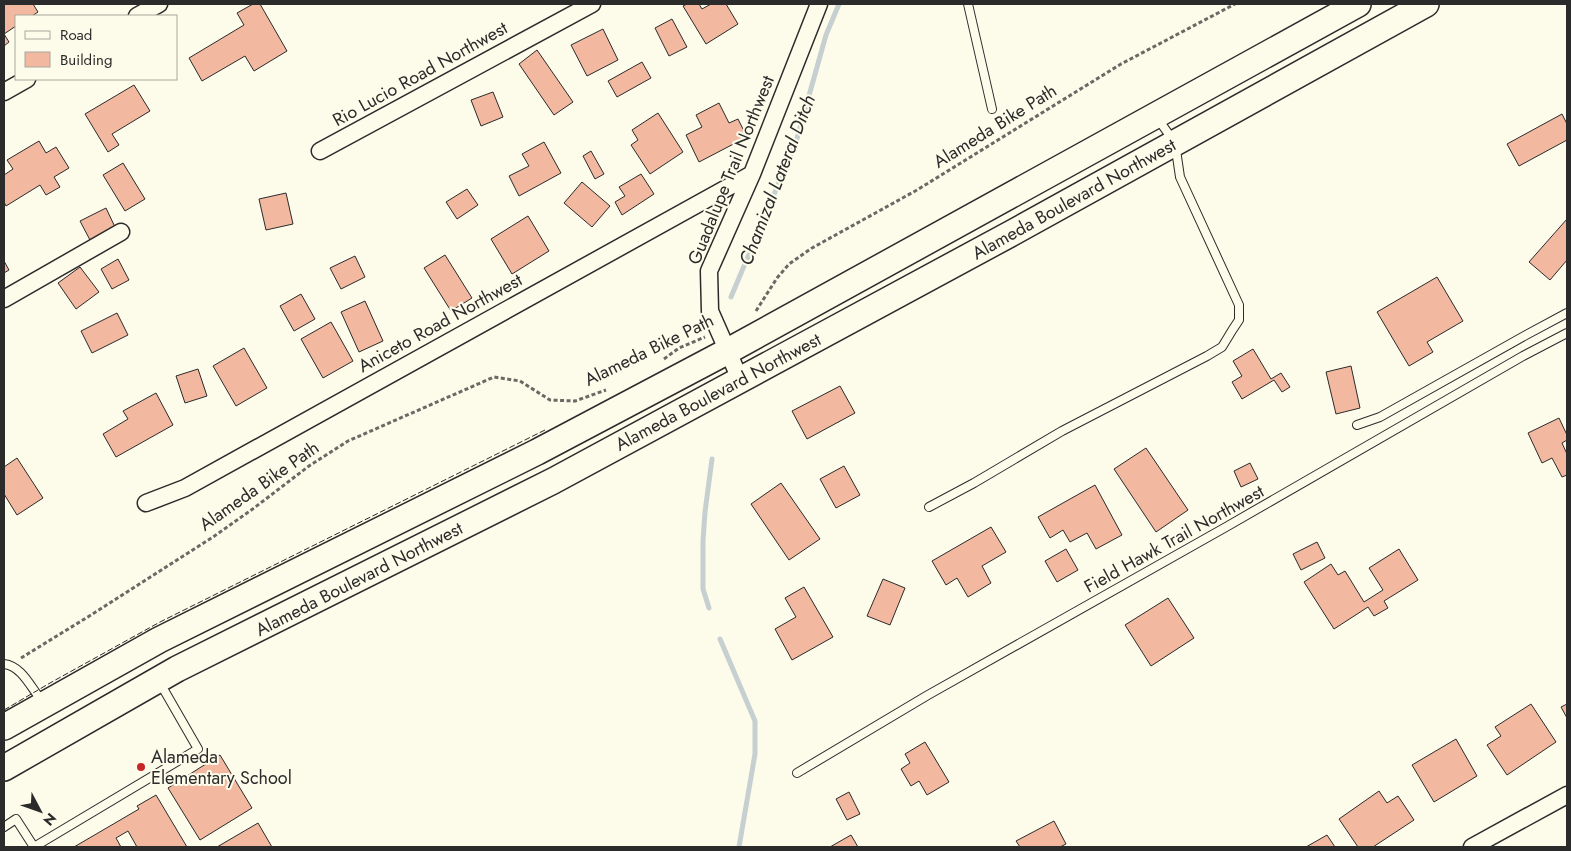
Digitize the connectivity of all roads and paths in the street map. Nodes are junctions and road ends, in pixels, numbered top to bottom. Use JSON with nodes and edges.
{"nodes":[{"id":1,"x":159,"y":4,"type":"edge"},
{"id":2,"x":592,"y":4,"type":"edge"},
{"id":3,"x":819,"y":4,"type":"edge"},
{"id":4,"x":968,"y":4,"type":"edge"},
{"id":5,"x":1236,"y":4,"type":"edge"},
{"id":6,"x":1358,"y":4,"type":"edge"},
{"id":7,"x":1426,"y":4,"type":"edge"},
{"id":8,"x":139,"y":15,"type":"edge"},
{"id":9,"x":25,"y":80,"type":"edge"},
{"id":10,"x":4,"y":92,"type":"edge"},
{"id":11,"x":992,"y":108,"type":"dead end"},
{"id":12,"x":1156,"y":115,"type":"junction"},
{"id":13,"x":1174,"y":143,"type":"junction"},
{"id":14,"x":320,"y":151,"type":"dead end"},
{"id":15,"x":752,"y":174,"type":"junction"},
{"id":16,"x":121,"y":232,"type":"dead end"},
{"id":17,"x":4,"y":299,"type":"edge"},
{"id":18,"x":1567,"y":313,"type":"edge"},
{"id":19,"x":752,"y":317,"type":"dead end"},
{"id":20,"x":1567,"y":333,"type":"edge"},
{"id":21,"x":723,"y":341,"type":"junction"},
{"id":22,"x":658,"y":364,"type":"dead end"},
{"id":23,"x":740,"y":379,"type":"junction"},
{"id":24,"x":611,"y":388,"type":"dead end"},
{"id":25,"x":1357,"y":425,"type":"dead end"},
{"id":26,"x":146,"y":503,"type":"dead end"},
{"id":27,"x":929,"y":506,"type":"dead end"},
{"id":28,"x":7,"y":664,"type":"edge"},
{"id":29,"x":158,"y":680,"type":"junction"},
{"id":30,"x":44,"y":704,"type":"junction"},
{"id":31,"x":4,"y":727,"type":"edge"},
{"id":32,"x":4,"y":768,"type":"edge"},
{"id":33,"x":797,"y":774,"type":"dead end"},
{"id":34,"x":1567,"y":795,"type":"edge"},
{"id":35,"x":4,"y":827,"type":"edge"},
{"id":36,"x":34,"y":847,"type":"edge"},
{"id":37,"x":1472,"y":847,"type":"edge"}],
"edges":[{"from":1,"to":8,"type":"street"},
{"from":2,"to":14,"type":"street","name":"Rio Lucio Road Northwest"},
{"from":3,"to":15,"type":"street","name":"Guadalupe Trail Northwest"},
{"from":4,"to":11,"type":"lane"},
{"from":5,"to":19,"type":"path","name":"Alameda Bike Path"},
{"from":6,"to":12,"type":"main road","name":"Alameda Boulevard Northwest"},
{"from":7,"to":13,"type":"main road","name":"Alameda Boulevard Northwest"},
{"from":9,"to":10,"type":"street"},
{"from":12,"to":13,"type":"lane"},
{"from":12,"to":21,"type":"main road","name":"Alameda Boulevard Northwest"},
{"from":13,"to":23,"type":"main road","name":"Alameda Boulevard Northwest"},
{"from":13,"to":27,"type":"lane"},
{"from":15,"to":21,"type":"street","name":"Guadalupe Trail Northwest"},
{"from":15,"to":26,"type":"street","name":"Aniceto Road Northwest"},
{"from":16,"to":17,"type":"street"},
{"from":18,"to":25,"type":"lane"},
{"from":20,"to":33,"type":"lane","name":"Field Hawk Trail Northwest"},
{"from":21,"to":22,"type":"path","name":"Alameda Bike Path"},
{"from":21,"to":23,"type":"street","name":"Guadalupe Trail Northwest"},
{"from":21,"to":30,"type":"main road","name":"Alameda Boulevard Northwest"},
{"from":23,"to":29,"type":"main road","name":"Alameda Boulevard Northwest"},
{"from":24,"to":28,"type":"path","name":"Alameda Bike Path"},
{"from":28,"to":30,"type":"lane"},
{"from":29,"to":32,"type":"main road","name":"Alameda Boulevard Northwest"},
{"from":29,"to":36,"type":"lane"},
{"from":30,"to":31,"type":"main road","name":"Alameda Boulevard Northwest"},
{"from":34,"to":37,"type":"street"},
{"from":35,"to":36,"type":"lane"}]}
